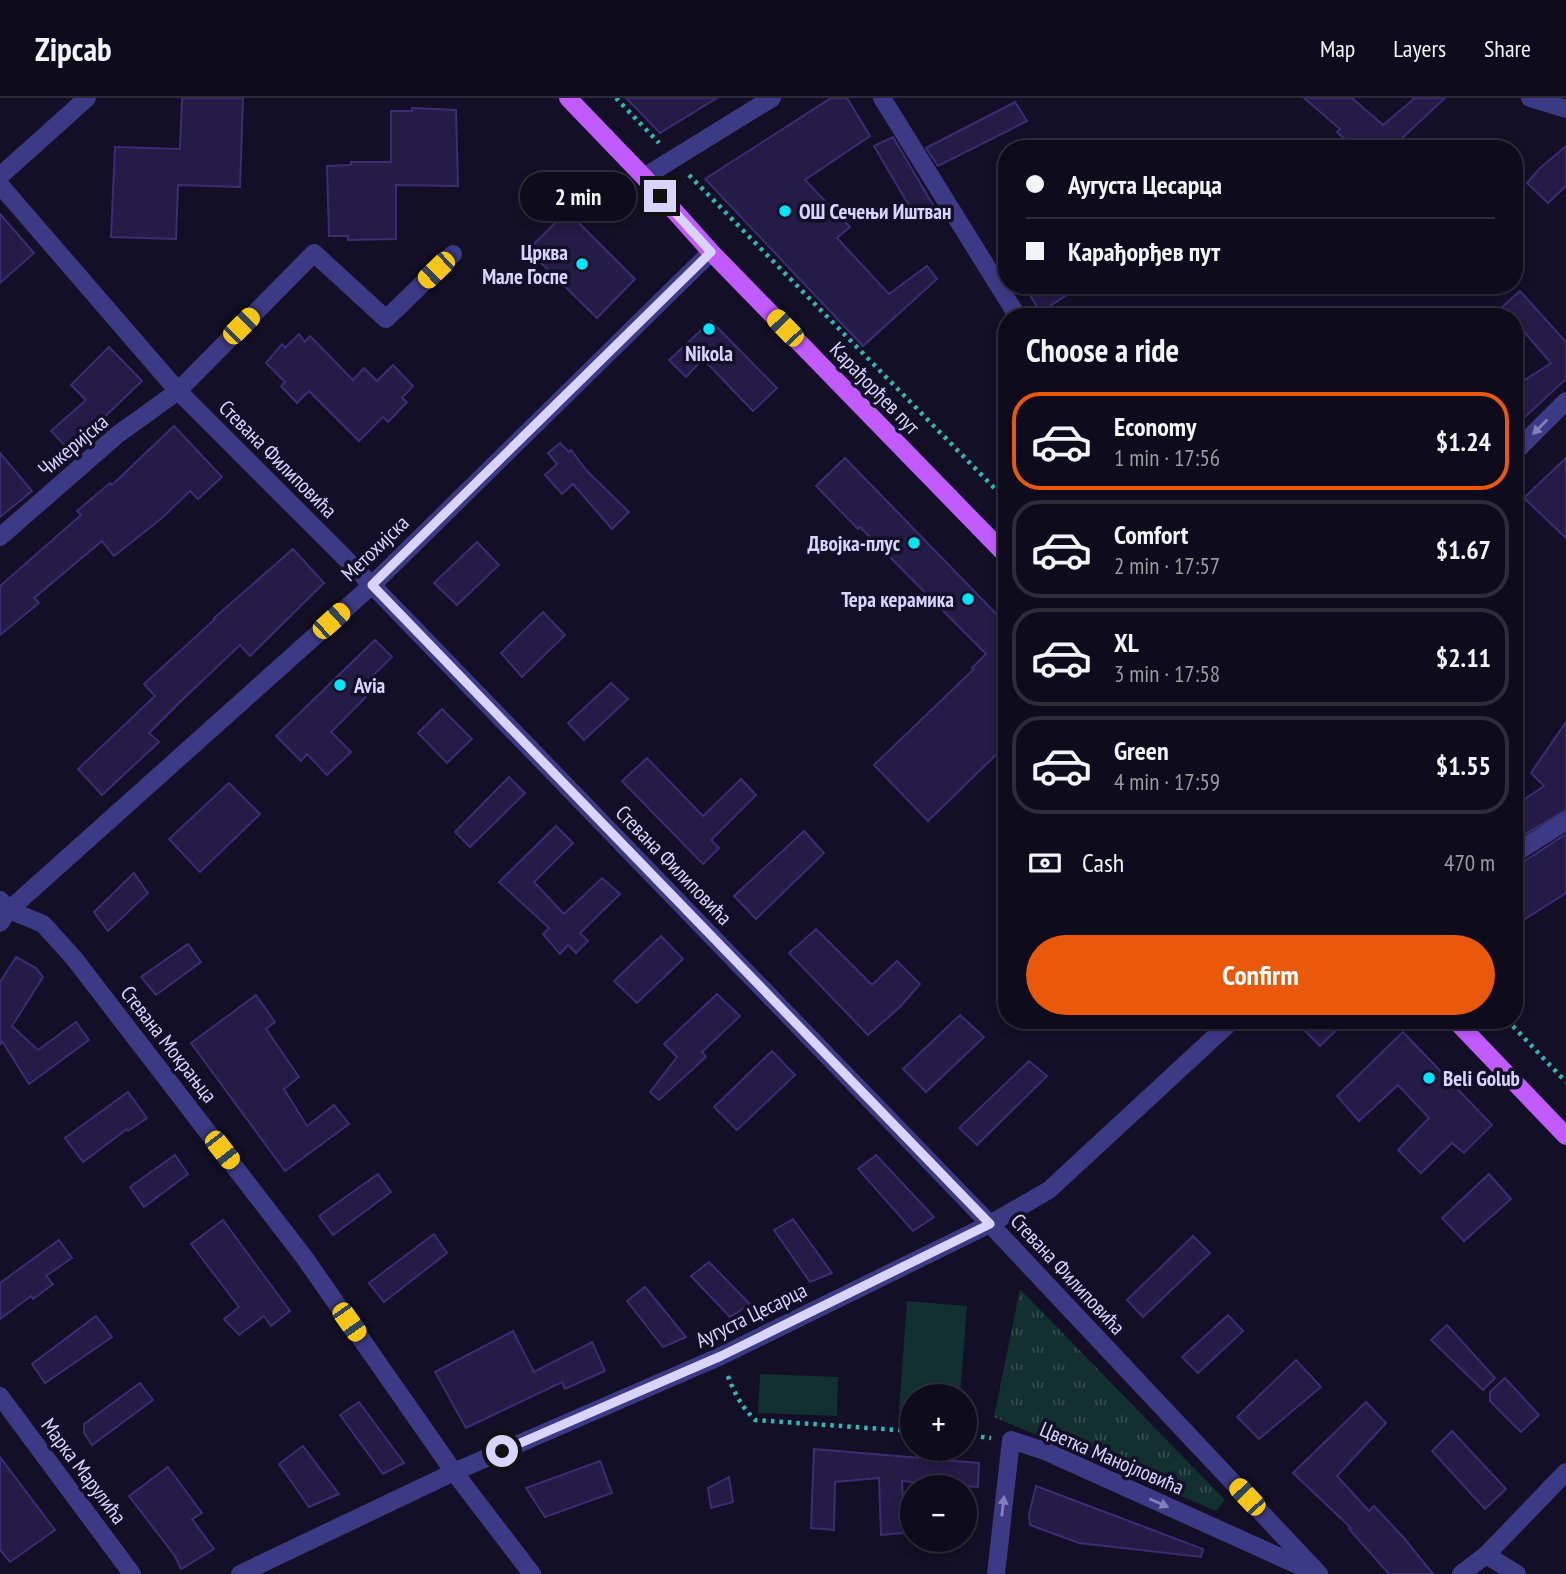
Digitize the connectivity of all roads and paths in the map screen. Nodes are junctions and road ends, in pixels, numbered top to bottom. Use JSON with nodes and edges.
{"nodes":[{"id":1,"x":88,"y":98,"type":"edge"},
{"id":2,"x":568,"y":98,"type":"edge"},
{"id":3,"x":616,"y":98,"type":"edge"},
{"id":4,"x":772,"y":98,"type":"edge"},
{"id":5,"x":882,"y":98,"type":"edge"},
{"id":6,"x":1530,"y":98,"type":"edge"},
{"id":7,"x":1566,"y":109,"type":"edge"},
{"id":8,"x":674,"y":159,"type":"junction"},
{"id":9,"x":0,"y":176,"type":"edge"},
{"id":10,"x":644,"y":177,"type":"junction"},
{"id":11,"x":0,"y":185,"type":"edge"},
{"id":12,"x":711,"y":252,"type":"junction"},
{"id":13,"x":453,"y":254,"type":"dead end"},
{"id":14,"x":998,"y":285,"type":"edge"},
{"id":15,"x":178,"y":391,"type":"junction"},
{"id":16,"x":1566,"y":401,"type":"edge"},
{"id":17,"x":1523,"y":444,"type":"edge"},
{"id":18,"x":998,"y":492,"type":"edge"},
{"id":19,"x":0,"y":537,"type":"edge"},
{"id":20,"x":998,"y":547,"type":"edge"},
{"id":21,"x":372,"y":585,"type":"junction"},
{"id":22,"x":1566,"y":821,"type":"edge"},
{"id":23,"x":1523,"y":848,"type":"edge"},
{"id":24,"x":3,"y":911,"type":"edge"},
{"id":25,"x":1223,"y":1029,"type":"edge"},
{"id":26,"x":1464,"y":1029,"type":"edge"},
{"id":27,"x":1516,"y":1029,"type":"edge"},
{"id":28,"x":1566,"y":1082,"type":"edge"},
{"id":29,"x":1566,"y":1136,"type":"edge"},
{"id":30,"x":990,"y":1224,"type":"junction"},
{"id":31,"x":721,"y":1356,"type":"junction"},
{"id":32,"x":0,"y":1396,"type":"edge"},
{"id":33,"x":900,"y":1430,"type":"edge"},
{"id":34,"x":454,"y":1472,"type":"junction"},
{"id":35,"x":1566,"y":1472,"type":"edge"},
{"id":36,"x":1486,"y":1555,"type":"junction"},
{"id":37,"x":132,"y":1574,"type":"edge"},
{"id":38,"x":240,"y":1574,"type":"edge"},
{"id":39,"x":532,"y":1574,"type":"edge"},
{"id":40,"x":996,"y":1574,"type":"edge"},
{"id":41,"x":1319,"y":1574,"type":"edge"},
{"id":42,"x":1461,"y":1574,"type":"edge"},
{"id":43,"x":1517,"y":1574,"type":"edge"}],
"edges":[{"from":1,"to":9,"type":"street"},
{"from":2,"to":10,"type":"main road","name":"Карађорђев пут"},
{"from":3,"to":8,"type":"path"},
{"from":4,"to":8,"type":"street"},
{"from":5,"to":14,"type":"street"},
{"from":6,"to":7,"type":"street"},
{"from":8,"to":10,"type":"street"},
{"from":8,"to":18,"type":"path"},
{"from":10,"to":12,"type":"main road","name":"Карађорђев пут"},
{"from":11,"to":15,"type":"street","name":"Стевана Филиповића"},
{"from":12,"to":20,"type":"main road","name":"Карађорђев пут"},
{"from":12,"to":21,"type":"street","name":"Метохијска"},
{"from":13,"to":15,"type":"street","name":"Чикеријска"},
{"from":15,"to":19,"type":"street","name":"Чикеријска"},
{"from":15,"to":21,"type":"street","name":"Стевана Филиповића"},
{"from":16,"to":17,"type":"street","one_way":true},
{"from":21,"to":24,"type":"street","name":"Метохијска"},
{"from":21,"to":30,"type":"street","name":"Стевана Филиповића"},
{"from":22,"to":23,"type":"street"},
{"from":24,"to":34,"type":"street","name":"Стевана Мокрањца"},
{"from":25,"to":30,"type":"street","name":"Аугуста Цесарца"},
{"from":26,"to":29,"type":"main road"},
{"from":27,"to":28,"type":"path"},
{"from":30,"to":31,"type":"street","name":"Аугуста Цесарца"},
{"from":30,"to":41,"type":"street","name":"Стевана Филиповића"},
{"from":31,"to":33,"type":"path"},
{"from":31,"to":34,"type":"street","name":"Аугуста Цесарца"},
{"from":32,"to":37,"type":"street","name":"Марка Марулића"},
{"from":34,"to":38,"type":"street","name":"Аугуста Цесарца"},
{"from":34,"to":39,"type":"street","name":"Стевана Мокрањца"},
{"from":35,"to":36,"type":"street"},
{"from":36,"to":42,"type":"street"},
{"from":36,"to":43,"type":"street"},
{"from":40,"to":41,"type":"street","name":"Цветка Манојловића","one_way":true}]}
